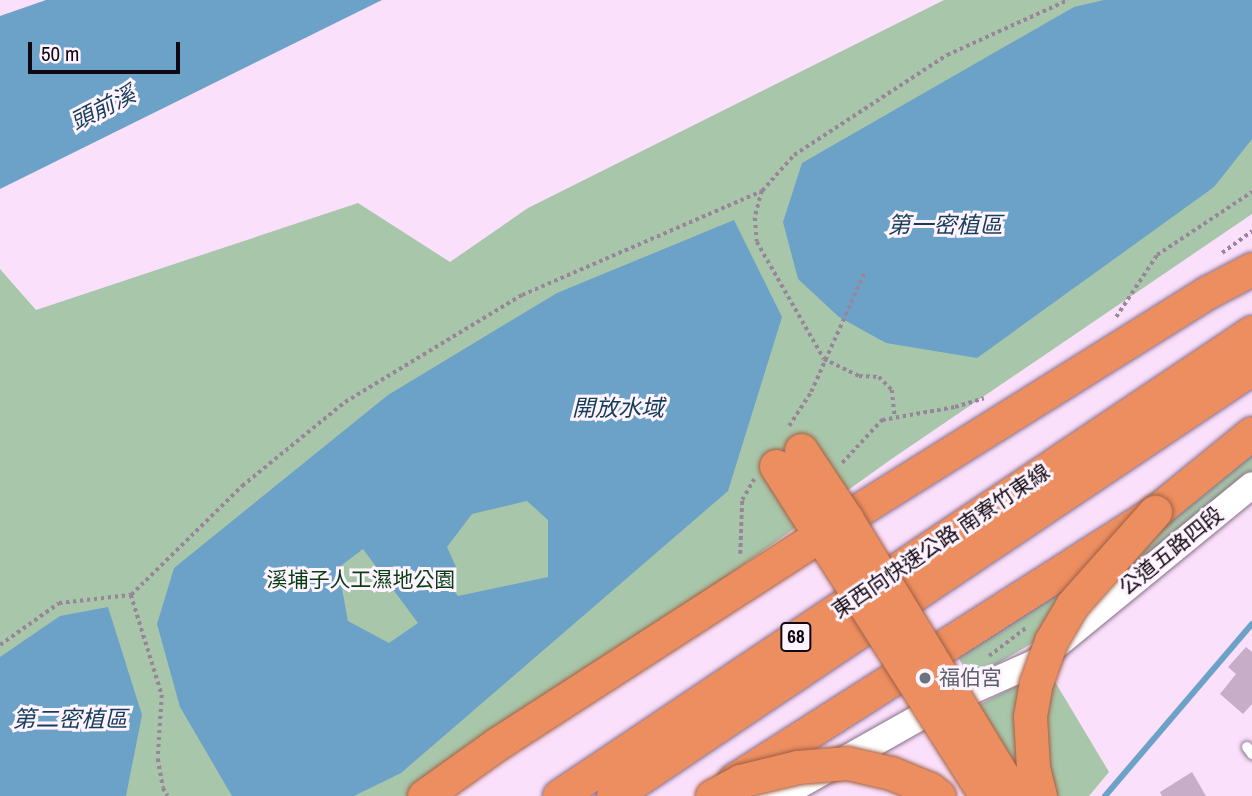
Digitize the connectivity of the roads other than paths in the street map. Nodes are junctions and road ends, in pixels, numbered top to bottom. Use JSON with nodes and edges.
{"nodes":[{"id":1,"x":1252,"y":269,"type":"edge"},
{"id":2,"x":1252,"y":332,"type":"edge"},
{"id":3,"x":1252,"y":368,"type":"edge"},
{"id":4,"x":1252,"y":433,"type":"edge"},
{"id":5,"x":788,"y":458,"type":"dead end"},
{"id":6,"x":1252,"y":485,"type":"edge"},
{"id":7,"x":1042,"y":491,"type":"junction"},
{"id":8,"x":1155,"y":512,"type":"junction"},
{"id":9,"x":834,"y":527,"type":"junction"},
{"id":10,"x":918,"y":663,"type":"junction"},
{"id":11,"x":936,"y":702,"type":"junction"},
{"id":12,"x":884,"y":723,"type":"dead end"},
{"id":13,"x":825,"y":755,"type":"dead end"},
{"id":14,"x":424,"y":796,"type":"edge"},
{"id":15,"x":559,"y":796,"type":"edge"},
{"id":16,"x":613,"y":796,"type":"edge"},
{"id":17,"x":710,"y":796,"type":"edge"},
{"id":18,"x":758,"y":796,"type":"edge"},
{"id":19,"x":780,"y":796,"type":"edge"},
{"id":20,"x":939,"y":796,"type":"edge"},
{"id":21,"x":986,"y":796,"type":"edge"},
{"id":22,"x":999,"y":796,"type":"edge"},
{"id":23,"x":1015,"y":796,"type":"edge"},
{"id":24,"x":1040,"y":796,"type":"edge"}],
"edges":[{"from":1,"to":9,"type":"highway"},
{"from":2,"to":7,"type":"highway","name":"東西向快速公路 南寮竹東線","number":"68"},
{"from":3,"to":7,"type":"highway","name":"東西向快速公路 南寮竹東線","number":"68"},
{"from":4,"to":8,"type":"highway"},
{"from":5,"to":9,"type":"highway","bridge":true},
{"from":6,"to":11,"type":"street","name":"公道五路四段"},
{"from":7,"to":15,"type":"highway","name":"東西向快速公路 南寮竹東線","number":"68"},
{"from":7,"to":16,"type":"highway","name":"東西向快速公路 南寮竹東線","number":"68"},
{"from":8,"to":10,"type":"highway","bridge":true},
{"from":8,"to":24,"type":"highway","bridge":true},
{"from":9,"to":10,"type":"highway","bridge":true},
{"from":9,"to":14,"type":"highway","bridge":true},
{"from":10,"to":17,"type":"highway","bridge":true},
{"from":10,"to":21,"type":"highway","bridge":true},
{"from":10,"to":23,"type":"highway","bridge":true},
{"from":11,"to":12,"type":"lane"},
{"from":11,"to":19,"type":"street","name":"公道五路四段"},
{"from":11,"to":22,"type":"street"},
{"from":13,"to":18,"type":"lane"},
{"from":17,"to":20,"type":"highway","bridge":true}]}
